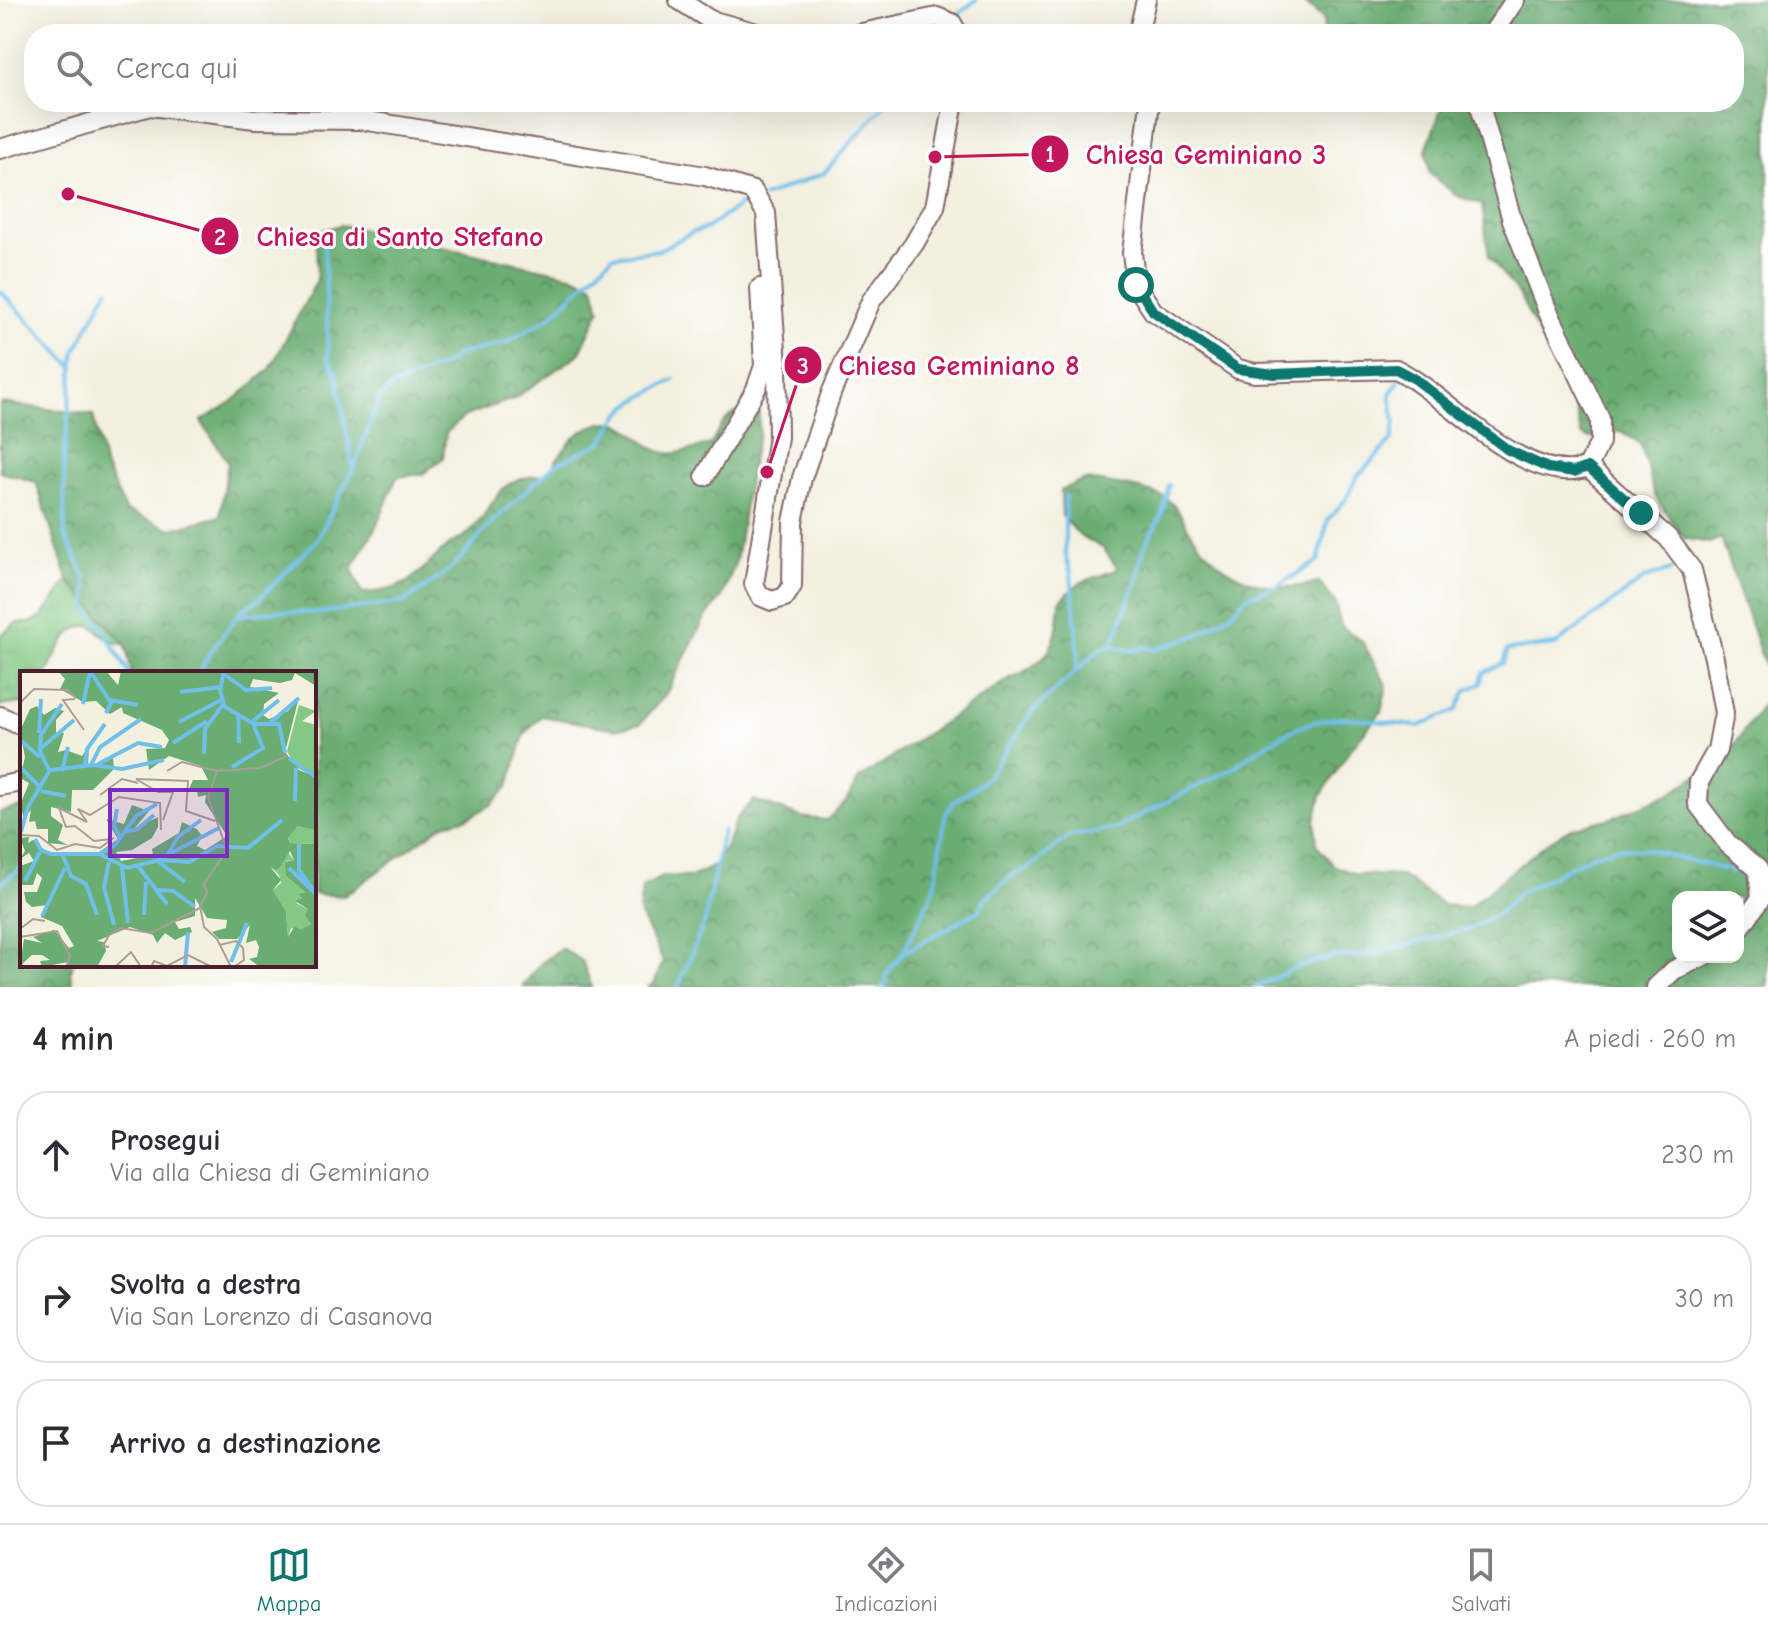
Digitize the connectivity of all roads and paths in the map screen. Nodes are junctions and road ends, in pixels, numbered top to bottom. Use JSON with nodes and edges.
{"nodes":[{"id":1,"x":679,"y":0,"type":"edge"},
{"id":2,"x":1146,"y":0,"type":"edge"},
{"id":3,"x":1515,"y":0,"type":"edge"},
{"id":4,"x":725,"y":24,"type":"edge"},
{"id":5,"x":904,"y":24,"type":"edge"},
{"id":6,"x":953,"y":24,"type":"edge"},
{"id":7,"x":1140,"y":24,"type":"edge"},
{"id":8,"x":1499,"y":24,"type":"edge"},
{"id":9,"x":129,"y":112,"type":"edge"},
{"id":10,"x":198,"y":112,"type":"edge"},
{"id":11,"x":952,"y":112,"type":"edge"},
{"id":12,"x":1149,"y":112,"type":"edge"},
{"id":13,"x":1482,"y":112,"type":"edge"},
{"id":14,"x":0,"y":149,"type":"edge"},
{"id":15,"x":772,"y":285,"type":"junction"},
{"id":16,"x":706,"y":453,"type":"dead end"},
{"id":17,"x":1588,"y":467,"type":"junction"},
{"id":18,"x":0,"y":716,"type":"edge"},
{"id":19,"x":20,"y":725,"type":"edge"},
{"id":20,"x":20,"y":782,"type":"edge"},
{"id":21,"x":0,"y":786,"type":"edge"},
{"id":22,"x":1744,"y":922,"type":"edge"},
{"id":23,"x":1689,"y":963,"type":"edge"},
{"id":24,"x":1656,"y":987,"type":"edge"}],
"edges":[{"from":1,"to":4,"type":"street"},
{"from":2,"to":7,"type":"street"},
{"from":3,"to":8,"type":"street"},
{"from":5,"to":6,"type":"street"},
{"from":9,"to":14,"type":"street"},
{"from":10,"to":15,"type":"street"},
{"from":11,"to":15,"type":"street"},
{"from":12,"to":17,"type":"street"},
{"from":13,"to":17,"type":"street"},
{"from":15,"to":16,"type":"street"},
{"from":17,"to":22,"type":"street"},
{"from":18,"to":19,"type":"street"},
{"from":20,"to":21,"type":"street"},
{"from":23,"to":24,"type":"street"}]}
